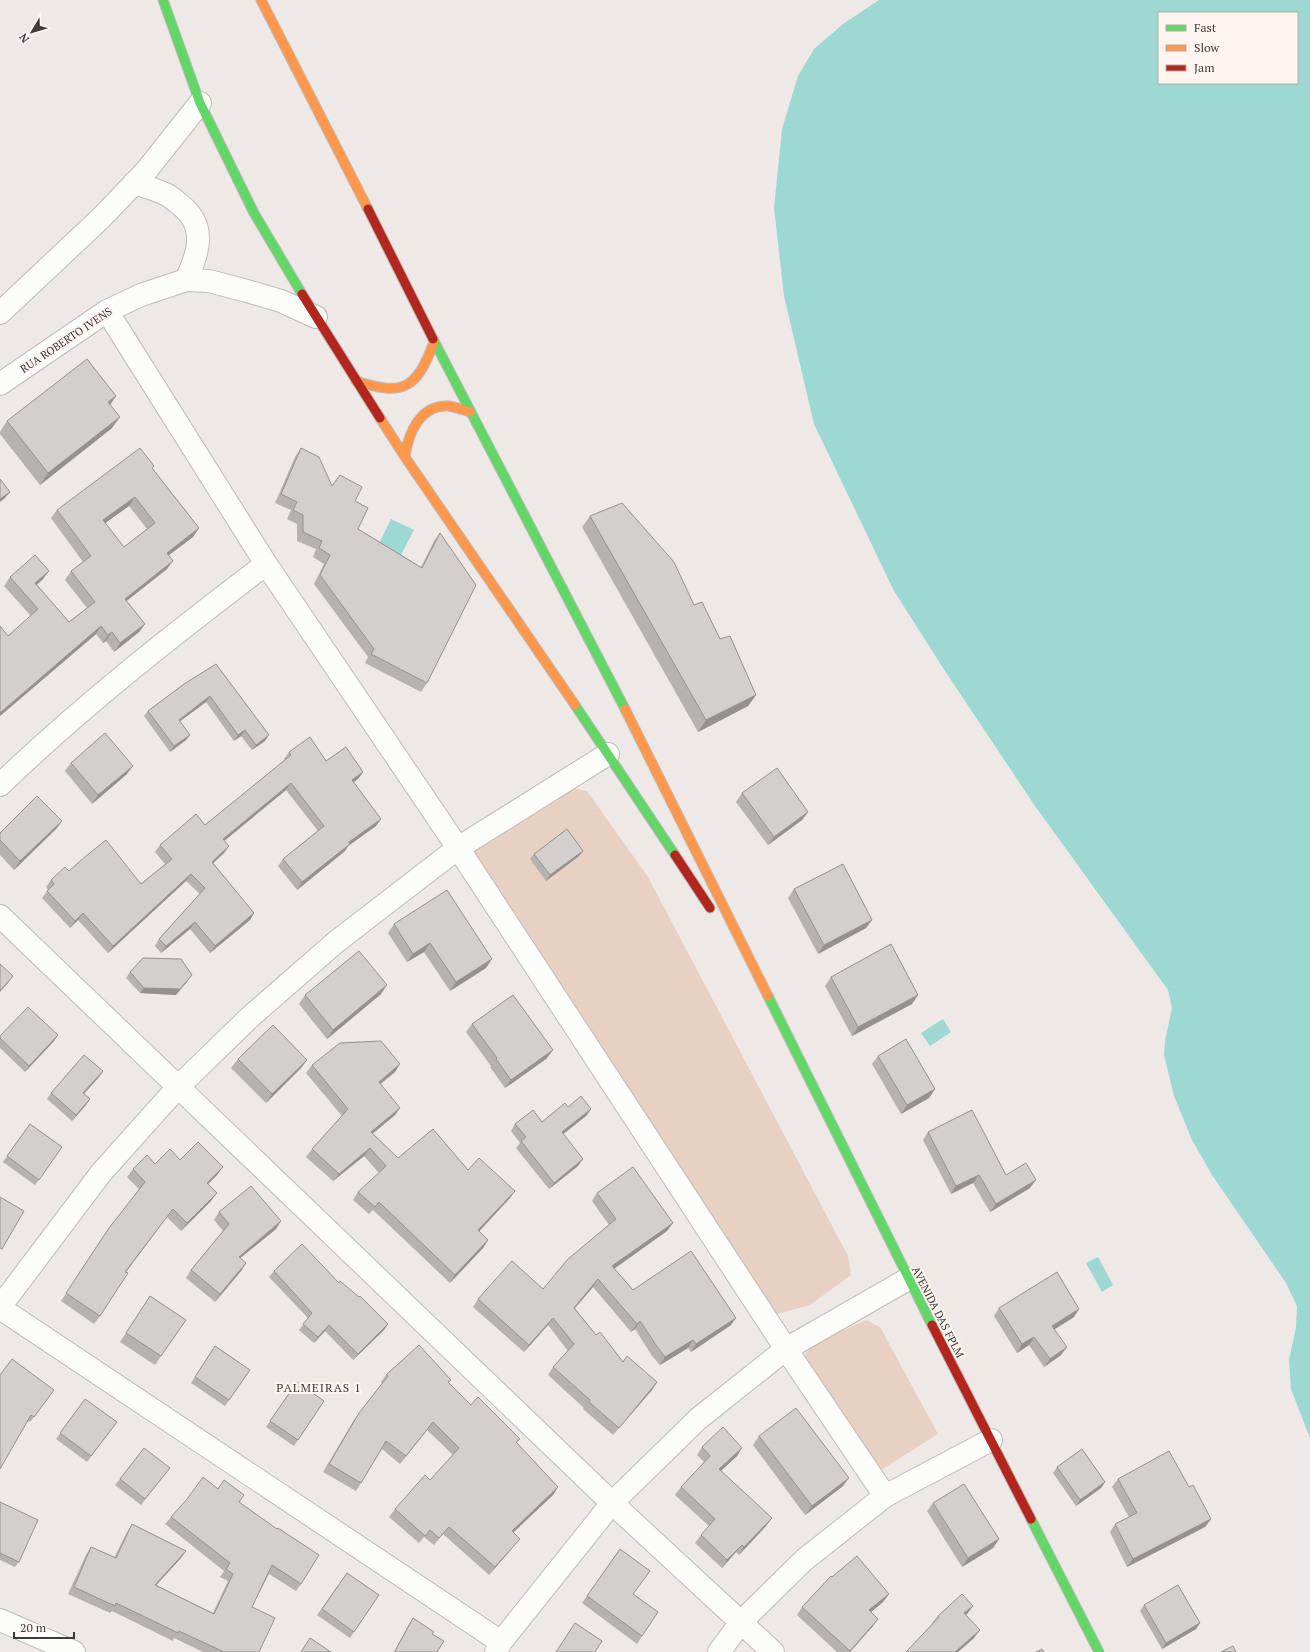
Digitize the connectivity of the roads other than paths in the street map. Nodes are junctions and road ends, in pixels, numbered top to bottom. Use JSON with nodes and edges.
{"nodes":[{"id":1,"x":163,"y":0,"type":"edge"},
{"id":2,"x":261,"y":0,"type":"edge"},
{"id":3,"x":200,"y":103,"type":"junction"},
{"id":4,"x":134,"y":183,"type":"junction"},
{"id":5,"x":186,"y":280,"type":"junction"},
{"id":6,"x":107,"y":311,"type":"junction"},
{"id":7,"x":0,"y":313,"type":"edge"},
{"id":8,"x":316,"y":317,"type":"junction"},
{"id":9,"x":434,"y":342,"type":"junction"},
{"id":10,"x":356,"y":381,"type":"junction"},
{"id":11,"x":0,"y":384,"type":"edge"},
{"id":12,"x":470,"y":412,"type":"junction"},
{"id":13,"x":405,"y":457,"type":"junction"},
{"id":14,"x":266,"y":564,"type":"junction"},
{"id":15,"x":608,"y":754,"type":"junction"},
{"id":16,"x":0,"y":785,"type":"edge"},
{"id":17,"x":458,"y":848,"type":"junction"},
{"id":18,"x":0,"y":916,"type":"edge"},
{"id":19,"x":716,"y":917,"type":"dead end"},
{"id":20,"x":725,"y":930,"type":"dead end"},
{"id":21,"x":760,"y":982,"type":"junction"},
{"id":22,"x":178,"y":1087,"type":"junction"},
{"id":23,"x":908,"y":1279,"type":"junction"},
{"id":24,"x":0,"y":1307,"type":"edge"},
{"id":25,"x":786,"y":1349,"type":"junction"},
{"id":26,"x":991,"y":1440,"type":"junction"},
{"id":27,"x":885,"y":1496,"type":"junction"},
{"id":28,"x":612,"y":1503,"type":"junction"},
{"id":29,"x":0,"y":1620,"type":"edge"},
{"id":30,"x":741,"y":1622,"type":"junction"},
{"id":31,"x":498,"y":1647,"type":"edge"},
{"id":32,"x":74,"y":1652,"type":"edge"},
{"id":33,"x":719,"y":1652,"type":"edge"},
{"id":34,"x":773,"y":1652,"type":"edge"},
{"id":35,"x":1099,"y":1652,"type":"edge"}],
"edges":[{"from":1,"to":3,"type":"street"},
{"from":2,"to":9,"type":"street"},
{"from":3,"to":4,"type":"street"},
{"from":3,"to":8,"type":"street"},
{"from":4,"to":5,"type":"street"},
{"from":4,"to":7,"type":"street"},
{"from":5,"to":6,"type":"street","name":"RUA ROBERTO IVENS"},
{"from":5,"to":8,"type":"street","name":"RUA ROBERTO IVENS"},
{"from":6,"to":11,"type":"street","name":"RUA ROBERTO IVENS"},
{"from":6,"to":14,"type":"street"},
{"from":8,"to":10,"type":"street"},
{"from":9,"to":10,"type":"street"},
{"from":9,"to":12,"type":"street"},
{"from":10,"to":13,"type":"street"},
{"from":12,"to":13,"type":"street"},
{"from":12,"to":21,"type":"street"},
{"from":13,"to":15,"type":"street"},
{"from":14,"to":16,"type":"street"},
{"from":14,"to":17,"type":"street"},
{"from":15,"to":17,"type":"street"},
{"from":15,"to":19,"type":"street"},
{"from":17,"to":22,"type":"street"},
{"from":17,"to":25,"type":"street"},
{"from":18,"to":22,"type":"street"},
{"from":20,"to":21,"type":"street"},
{"from":21,"to":23,"type":"street","name":"AVENIDA DAS FPLM"},
{"from":22,"to":24,"type":"street"},
{"from":22,"to":28,"type":"street"},
{"from":23,"to":25,"type":"street"},
{"from":23,"to":26,"type":"street","name":"AVENIDA DAS FPLM"},
{"from":24,"to":31,"type":"street"},
{"from":25,"to":27,"type":"street"},
{"from":25,"to":28,"type":"street"},
{"from":26,"to":27,"type":"street"},
{"from":26,"to":35,"type":"street","name":"AVENIDA DAS FPLM"},
{"from":27,"to":30,"type":"street"},
{"from":28,"to":30,"type":"street"},
{"from":28,"to":31,"type":"street"},
{"from":29,"to":32,"type":"street"},
{"from":30,"to":33,"type":"street"},
{"from":30,"to":34,"type":"street"}]}
